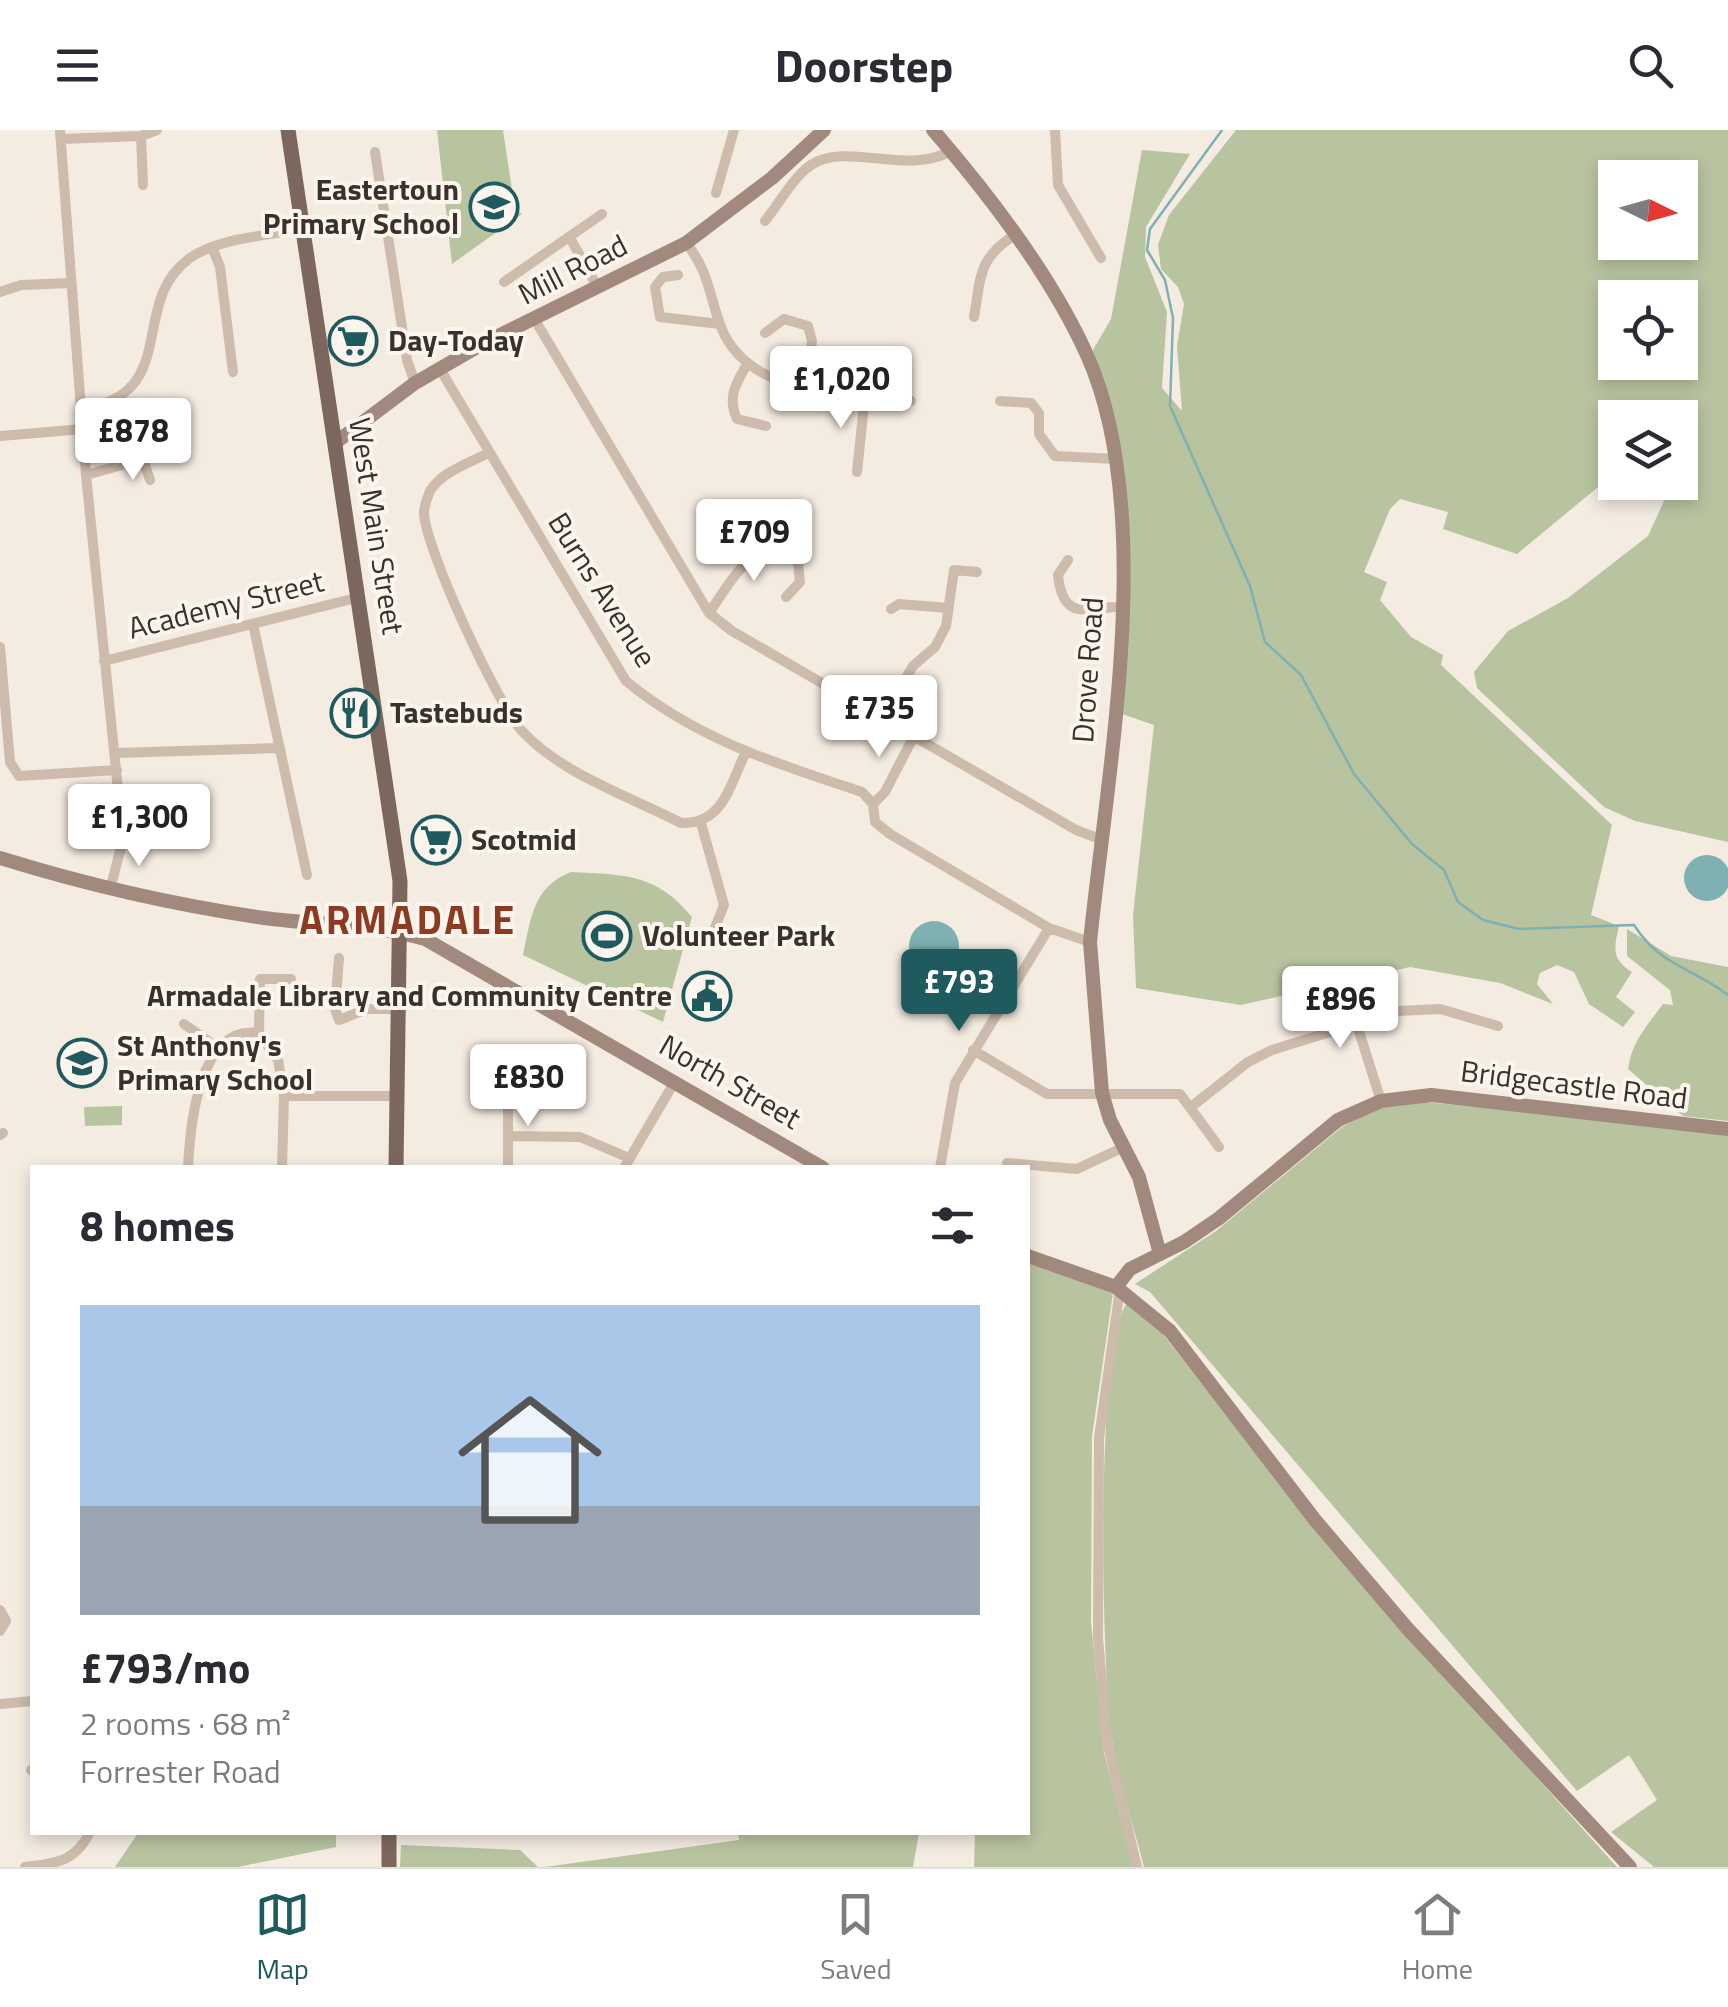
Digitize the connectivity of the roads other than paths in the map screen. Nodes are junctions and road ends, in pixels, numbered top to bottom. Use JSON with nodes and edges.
{"nodes":[{"id":1,"x":157,"y":130,"type":"edge"},
{"id":2,"x":288,"y":130,"type":"edge"},
{"id":3,"x":734,"y":130,"type":"edge"},
{"id":4,"x":824,"y":130,"type":"edge"},
{"id":5,"x":933,"y":130,"type":"edge"},
{"id":6,"x":1055,"y":130,"type":"edge"},
{"id":7,"x":61,"y":134,"type":"edge"},
{"id":8,"x":141,"y":136,"type":"junction"},
{"id":9,"x":951,"y":151,"type":"junction"},
{"id":10,"x":375,"y":152,"type":"dead end"},
{"id":11,"x":143,"y":185,"type":"dead end"},
{"id":12,"x":716,"y":193,"type":"dead end"},
{"id":13,"x":602,"y":214,"type":"dead end"},
{"id":14,"x":765,"y":221,"type":"dead end"},
{"id":15,"x":302,"y":228,"type":"junction"},
{"id":16,"x":1013,"y":236,"type":"junction"},
{"id":17,"x":570,"y":238,"type":"junction"},
{"id":18,"x":686,"y":244,"type":"junction"},
{"id":19,"x":212,"y":247,"type":"junction"},
{"id":20,"x":1101,"y":258,"type":"dead end"},
{"id":21,"x":678,"y":275,"type":"dead end"},
{"id":22,"x":504,"y":282,"type":"dead end"},
{"id":23,"x":70,"y":283,"type":"junction"},
{"id":24,"x":598,"y":288,"type":"junction"},
{"id":25,"x":0,"y":292,"type":"edge"},
{"id":26,"x":974,"y":318,"type":"dead end"},
{"id":27,"x":535,"y":320,"type":"junction"},
{"id":28,"x":720,"y":324,"type":"junction"},
{"id":29,"x":765,"y":333,"type":"dead end"},
{"id":30,"x":747,"y":364,"type":"junction"},
{"id":31,"x":440,"y":369,"type":"junction"},
{"id":32,"x":233,"y":372,"type":"dead end"},
{"id":33,"x":415,"y":383,"type":"junction"},
{"id":34,"x":804,"y":388,"type":"junction"},
{"id":35,"x":865,"y":395,"type":"junction"},
{"id":36,"x":910,"y":400,"type":"dead end"},
{"id":37,"x":1000,"y":400,"type":"dead end"},
{"id":38,"x":81,"y":410,"type":"junction"},
{"id":39,"x":766,"y":426,"type":"dead end"},
{"id":40,"x":83,"y":430,"type":"junction"},
{"id":41,"x":0,"y":436,"type":"edge"},
{"id":42,"x":335,"y":442,"type":"junction"},
{"id":43,"x":169,"y":452,"type":"dead end"},
{"id":44,"x":488,"y":453,"type":"junction"},
{"id":45,"x":1116,"y":459,"type":"junction"},
{"id":46,"x":143,"y":460,"type":"junction"},
{"id":47,"x":856,"y":472,"type":"dead end"},
{"id":48,"x":86,"y":475,"type":"junction"},
{"id":49,"x":150,"y":480,"type":"dead end"},
{"id":50,"x":1068,"y":560,"type":"dead end"},
{"id":51,"x":977,"y":572,"type":"dead end"},
{"id":52,"x":360,"y":597,"type":"junction"},
{"id":53,"x":786,"y":598,"type":"dead end"},
{"id":54,"x":1120,"y":607,"type":"junction"},
{"id":55,"x":948,"y":608,"type":"junction"},
{"id":56,"x":891,"y":609,"type":"dead end"},
{"id":57,"x":710,"y":613,"type":"junction"},
{"id":58,"x":253,"y":624,"type":"junction"},
{"id":59,"x":0,"y":648,"type":"edge"},
{"id":60,"x":104,"y":661,"type":"junction"},
{"id":61,"x":883,"y":718,"type":"junction"},
{"id":62,"x":914,"y":736,"type":"junction"},
{"id":63,"x":280,"y":748,"type":"junction"},
{"id":64,"x":116,"y":754,"type":"junction"},
{"id":65,"x":745,"y":754,"type":"junction"},
{"id":66,"x":117,"y":770,"type":"junction"},
{"id":67,"x":872,"y":804,"type":"junction"},
{"id":68,"x":701,"y":824,"type":"junction"},
{"id":69,"x":1100,"y":839,"type":"junction"},
{"id":70,"x":0,"y":858,"type":"edge"},
{"id":71,"x":308,"y":875,"type":"dead end"},
{"id":72,"x":110,"y":890,"type":"junction"},
{"id":73,"x":1048,"y":928,"type":"junction"},
{"id":74,"x":399,"y":932,"type":"junction"},
{"id":75,"x":712,"y":935,"type":"dead end"},
{"id":76,"x":1090,"y":942,"type":"junction"},
{"id":77,"x":339,"y":958,"type":"dead end"},
{"id":78,"x":291,"y":979,"type":"dead end"},
{"id":79,"x":397,"y":1009,"type":"junction"},
{"id":80,"x":184,"y":1024,"type":"dead end"},
{"id":81,"x":1358,"y":1025,"type":"junction"},
{"id":82,"x":1498,"y":1026,"type":"dead end"},
{"id":83,"x":259,"y":1033,"type":"junction"},
{"id":84,"x":218,"y":1048,"type":"junction"},
{"id":85,"x":973,"y":1050,"type":"junction"},
{"id":86,"x":675,"y":1081,"type":"junction"},
{"id":87,"x":508,"y":1090,"type":"dead end"},
{"id":88,"x":1102,"y":1093,"type":"junction"},
{"id":89,"x":284,"y":1096,"type":"junction"},
{"id":90,"x":396,"y":1096,"type":"junction"},
{"id":91,"x":1381,"y":1101,"type":"junction"},
{"id":92,"x":1191,"y":1107,"type":"junction"},
{"id":93,"x":1728,"y":1129,"type":"edge"},
{"id":94,"x":508,"y":1136,"type":"junction"},
{"id":95,"x":1220,"y":1146,"type":"dead end"},
{"id":96,"x":1124,"y":1147,"type":"junction"},
{"id":97,"x":626,"y":1163,"type":"edge"},
{"id":98,"x":1007,"y":1163,"type":"dead end"},
{"id":99,"x":188,"y":1165,"type":"edge"},
{"id":100,"x":282,"y":1165,"type":"edge"},
{"id":101,"x":396,"y":1165,"type":"edge"},
{"id":102,"x":508,"y":1165,"type":"edge"},
{"id":103,"x":818,"y":1165,"type":"edge"},
{"id":104,"x":940,"y":1165,"type":"edge"},
{"id":105,"x":1160,"y":1254,"type":"junction"},
{"id":106,"x":1030,"y":1257,"type":"edge"},
{"id":107,"x":1118,"y":1288,"type":"junction"},
{"id":108,"x":0,"y":1610,"type":"edge"},
{"id":109,"x":0,"y":1630,"type":"edge"},
{"id":110,"x":30,"y":1701,"type":"edge"},
{"id":111,"x":0,"y":1704,"type":"edge"},
{"id":112,"x":89,"y":1835,"type":"edge"},
{"id":113,"x":389,"y":1835,"type":"edge"},
{"id":114,"x":25,"y":1867,"type":"edge"},
{"id":115,"x":389,"y":1867,"type":"edge"},
{"id":116,"x":1138,"y":1867,"type":"edge"},
{"id":117,"x":1630,"y":1867,"type":"edge"}],
"edges":[{"from":1,"to":8,"type":"street"},
{"from":2,"to":15,"type":"main road","name":"West Main Street"},
{"from":3,"to":12,"type":"street"},
{"from":4,"to":18,"type":"street","name":"Mill Road"},
{"from":5,"to":9,"type":"street","name":"Drove Road"},
{"from":6,"to":20,"type":"street"},
{"from":7,"to":8,"type":"street"},
{"from":7,"to":23,"type":"street"},
{"from":8,"to":11,"type":"street"},
{"from":9,"to":14,"type":"street"},
{"from":9,"to":16,"type":"street","name":"Drove Road"},
{"from":10,"to":33,"type":"street"},
{"from":13,"to":17,"type":"street"},
{"from":15,"to":19,"type":"street"},
{"from":15,"to":42,"type":"main road","name":"West Main Street"},
{"from":16,"to":26,"type":"street"},
{"from":16,"to":45,"type":"street","name":"Drove Road"},
{"from":17,"to":22,"type":"street"},
{"from":17,"to":24,"type":"street"},
{"from":18,"to":24,"type":"street","name":"Mill Road"},
{"from":18,"to":28,"type":"street"},
{"from":19,"to":32,"type":"street"},
{"from":19,"to":38,"type":"street"},
{"from":21,"to":28,"type":"street"},
{"from":23,"to":25,"type":"street"},
{"from":23,"to":38,"type":"street"},
{"from":24,"to":27,"type":"street","name":"Mill Road"},
{"from":27,"to":31,"type":"street","name":"Mill Road"},
{"from":27,"to":57,"type":"street"},
{"from":28,"to":30,"type":"street"},
{"from":29,"to":34,"type":"street"},
{"from":30,"to":34,"type":"street"},
{"from":30,"to":39,"type":"street"},
{"from":31,"to":33,"type":"street","name":"Mill Road"},
{"from":31,"to":44,"type":"street","name":"Burns Avenue"},
{"from":33,"to":42,"type":"street","name":"Mill Road"},
{"from":34,"to":35,"type":"street"},
{"from":35,"to":36,"type":"street"},
{"from":35,"to":47,"type":"street"},
{"from":37,"to":45,"type":"street"},
{"from":38,"to":40,"type":"street"},
{"from":40,"to":41,"type":"street"},
{"from":40,"to":48,"type":"street"},
{"from":42,"to":52,"type":"main road","name":"West Main Street"},
{"from":43,"to":46,"type":"street"},
{"from":44,"to":65,"type":"street","name":"Burns Avenue"},
{"from":44,"to":68,"type":"street"},
{"from":45,"to":54,"type":"street","name":"Drove Road"},
{"from":46,"to":48,"type":"street"},
{"from":46,"to":49,"type":"street"},
{"from":48,"to":60,"type":"street"},
{"from":50,"to":54,"type":"street"},
{"from":51,"to":55,"type":"street"},
{"from":52,"to":58,"type":"street","name":"Academy Street"},
{"from":52,"to":74,"type":"main road","name":"West Main Street"},
{"from":53,"to":57,"type":"street"},
{"from":54,"to":69,"type":"street","name":"Drove Road"},
{"from":55,"to":56,"type":"street"},
{"from":55,"to":61,"type":"street"},
{"from":57,"to":61,"type":"street"},
{"from":58,"to":60,"type":"street","name":"Academy Street"},
{"from":58,"to":63,"type":"street"},
{"from":59,"to":66,"type":"street"},
{"from":60,"to":64,"type":"street"},
{"from":61,"to":62,"type":"street"},
{"from":62,"to":67,"type":"street"},
{"from":62,"to":69,"type":"street"},
{"from":63,"to":64,"type":"street"},
{"from":63,"to":71,"type":"street"},
{"from":64,"to":66,"type":"street"},
{"from":65,"to":67,"type":"street","name":"Burns Avenue"},
{"from":65,"to":68,"type":"street"},
{"from":66,"to":72,"type":"street"},
{"from":67,"to":73,"type":"street","name":"Burns Avenue"},
{"from":68,"to":75,"type":"street"},
{"from":69,"to":76,"type":"street","name":"Drove Road"},
{"from":70,"to":72,"type":"street","name":"North Street"},
{"from":72,"to":74,"type":"street","name":"North Street"},
{"from":73,"to":76,"type":"street","name":"Burns Avenue"},
{"from":73,"to":85,"type":"street"},
{"from":74,"to":79,"type":"main road","name":"West Main Street"},
{"from":74,"to":86,"type":"street","name":"North Street"},
{"from":76,"to":88,"type":"street","name":"Drove Road"},
{"from":77,"to":79,"type":"street"},
{"from":78,"to":83,"type":"street"},
{"from":79,"to":90,"type":"main road","name":"West Main Street"},
{"from":80,"to":84,"type":"street"},
{"from":81,"to":82,"type":"street"},
{"from":81,"to":91,"type":"street"},
{"from":81,"to":92,"type":"street"},
{"from":83,"to":84,"type":"street"},
{"from":83,"to":89,"type":"street"},
{"from":84,"to":99,"type":"street"},
{"from":85,"to":88,"type":"street"},
{"from":85,"to":104,"type":"street"},
{"from":86,"to":97,"type":"street"},
{"from":86,"to":103,"type":"street","name":"North Street"},
{"from":87,"to":94,"type":"street"},
{"from":88,"to":92,"type":"street"},
{"from":88,"to":96,"type":"street","name":"Drove Road"},
{"from":89,"to":90,"type":"street"},
{"from":89,"to":100,"type":"street"},
{"from":90,"to":101,"type":"main road","name":"West Main Street"},
{"from":91,"to":93,"type":"street","name":"Bridgecastle Road"},
{"from":91,"to":105,"type":"street","name":"Bridgecastle Road"},
{"from":92,"to":95,"type":"street"},
{"from":94,"to":97,"type":"street"},
{"from":94,"to":102,"type":"street"},
{"from":96,"to":98,"type":"street"},
{"from":96,"to":105,"type":"street","name":"Drove Road"},
{"from":105,"to":107,"type":"street","name":"Bridgecastle Road"},
{"from":106,"to":107,"type":"street"},
{"from":107,"to":116,"type":"street"},
{"from":107,"to":117,"type":"street"},
{"from":108,"to":109,"type":"street"},
{"from":110,"to":111,"type":"street"},
{"from":112,"to":114,"type":"street"},
{"from":113,"to":115,"type":"main road"}]}
